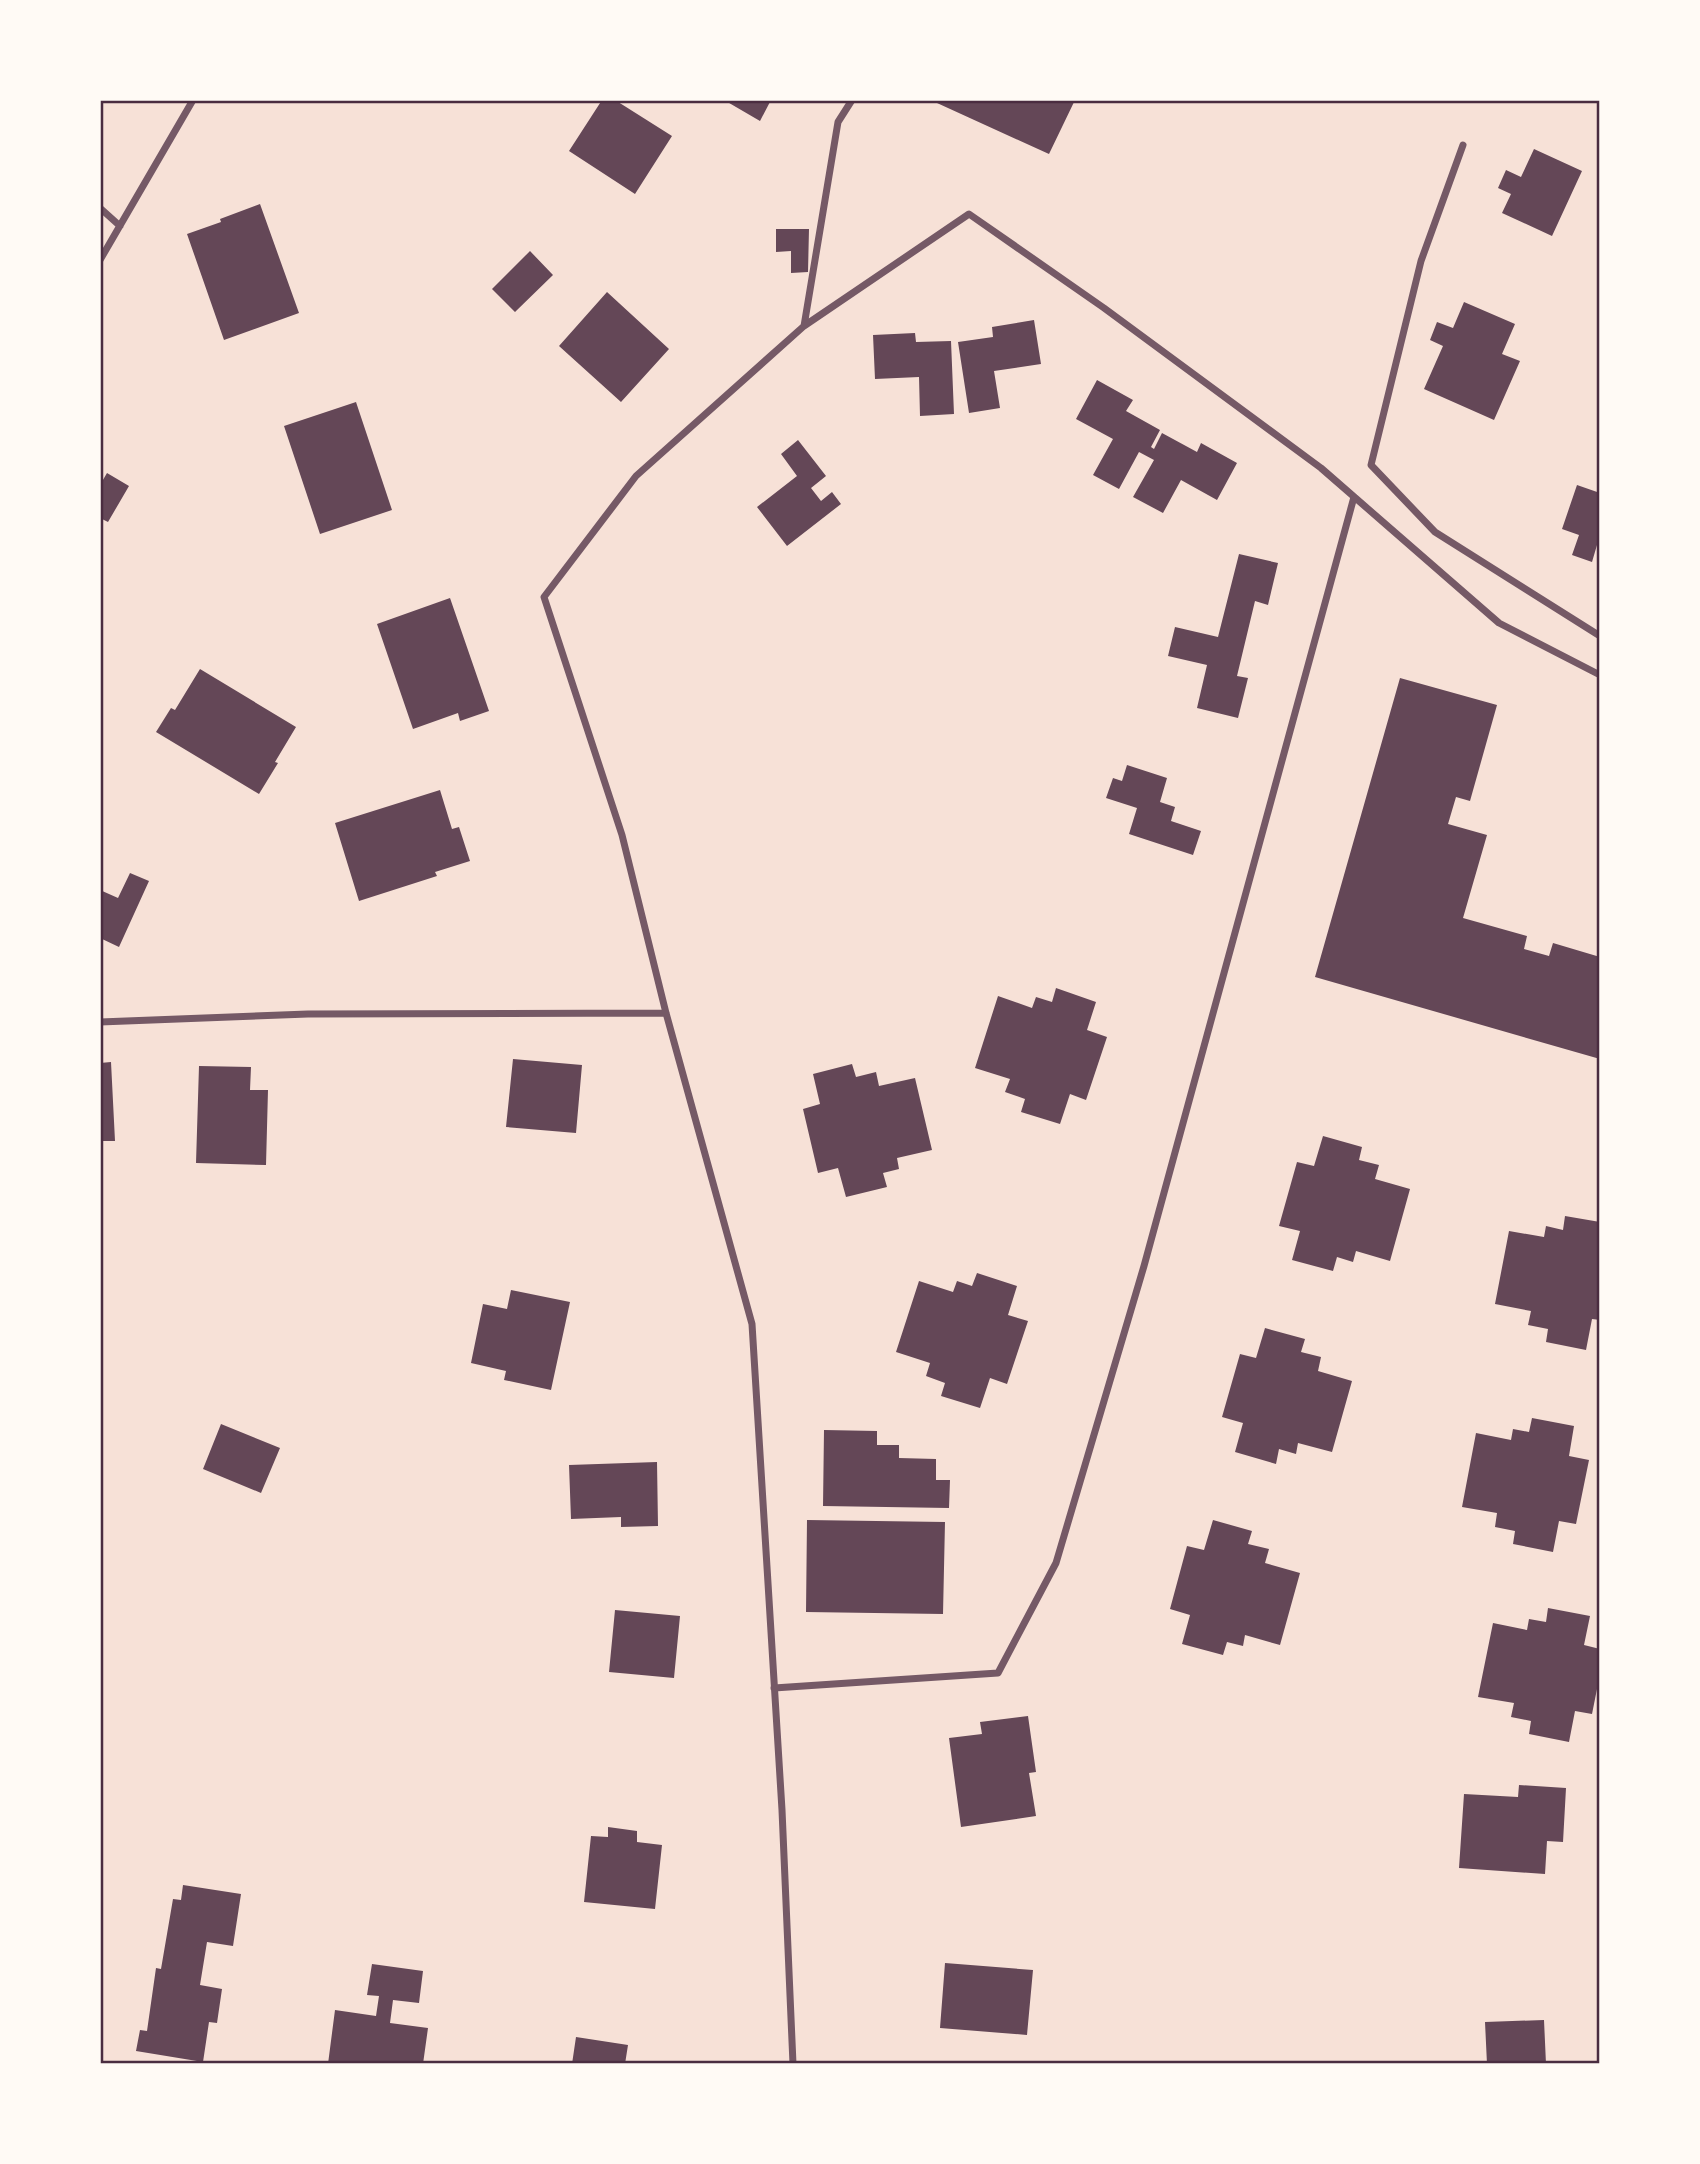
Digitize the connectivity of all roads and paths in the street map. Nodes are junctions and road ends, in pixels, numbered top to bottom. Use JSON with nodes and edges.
{"nodes":[{"id":1,"x":193,"y":100,"type":"edge"},
{"id":2,"x":852,"y":100,"type":"edge"},
{"id":3,"x":1462,"y":145,"type":"dead end"},
{"id":4,"x":100,"y":208,"type":"edge"},
{"id":5,"x":120,"y":226,"type":"junction"},
{"id":6,"x":100,"y":260,"type":"edge"},
{"id":7,"x":804,"y":326,"type":"junction"},
{"id":8,"x":1354,"y":497,"type":"junction"},
{"id":9,"x":1600,"y":636,"type":"edge"},
{"id":10,"x":1600,"y":675,"type":"edge"},
{"id":11,"x":666,"y":1013,"type":"junction"},
{"id":12,"x":100,"y":1022,"type":"edge"},
{"id":13,"x":774,"y":1688,"type":"junction"},
{"id":14,"x":793,"y":2064,"type":"edge"}],
"edges":[{"from":1,"to":5,"type":"street"},
{"from":2,"to":7,"type":"street"},
{"from":3,"to":9,"type":"street"},
{"from":4,"to":5,"type":"street"},
{"from":5,"to":6,"type":"street"},
{"from":7,"to":8,"type":"street"},
{"from":7,"to":11,"type":"street"},
{"from":8,"to":10,"type":"street"},
{"from":8,"to":13,"type":"street"},
{"from":11,"to":12,"type":"street"},
{"from":11,"to":13,"type":"street"},
{"from":13,"to":14,"type":"street"}]}
